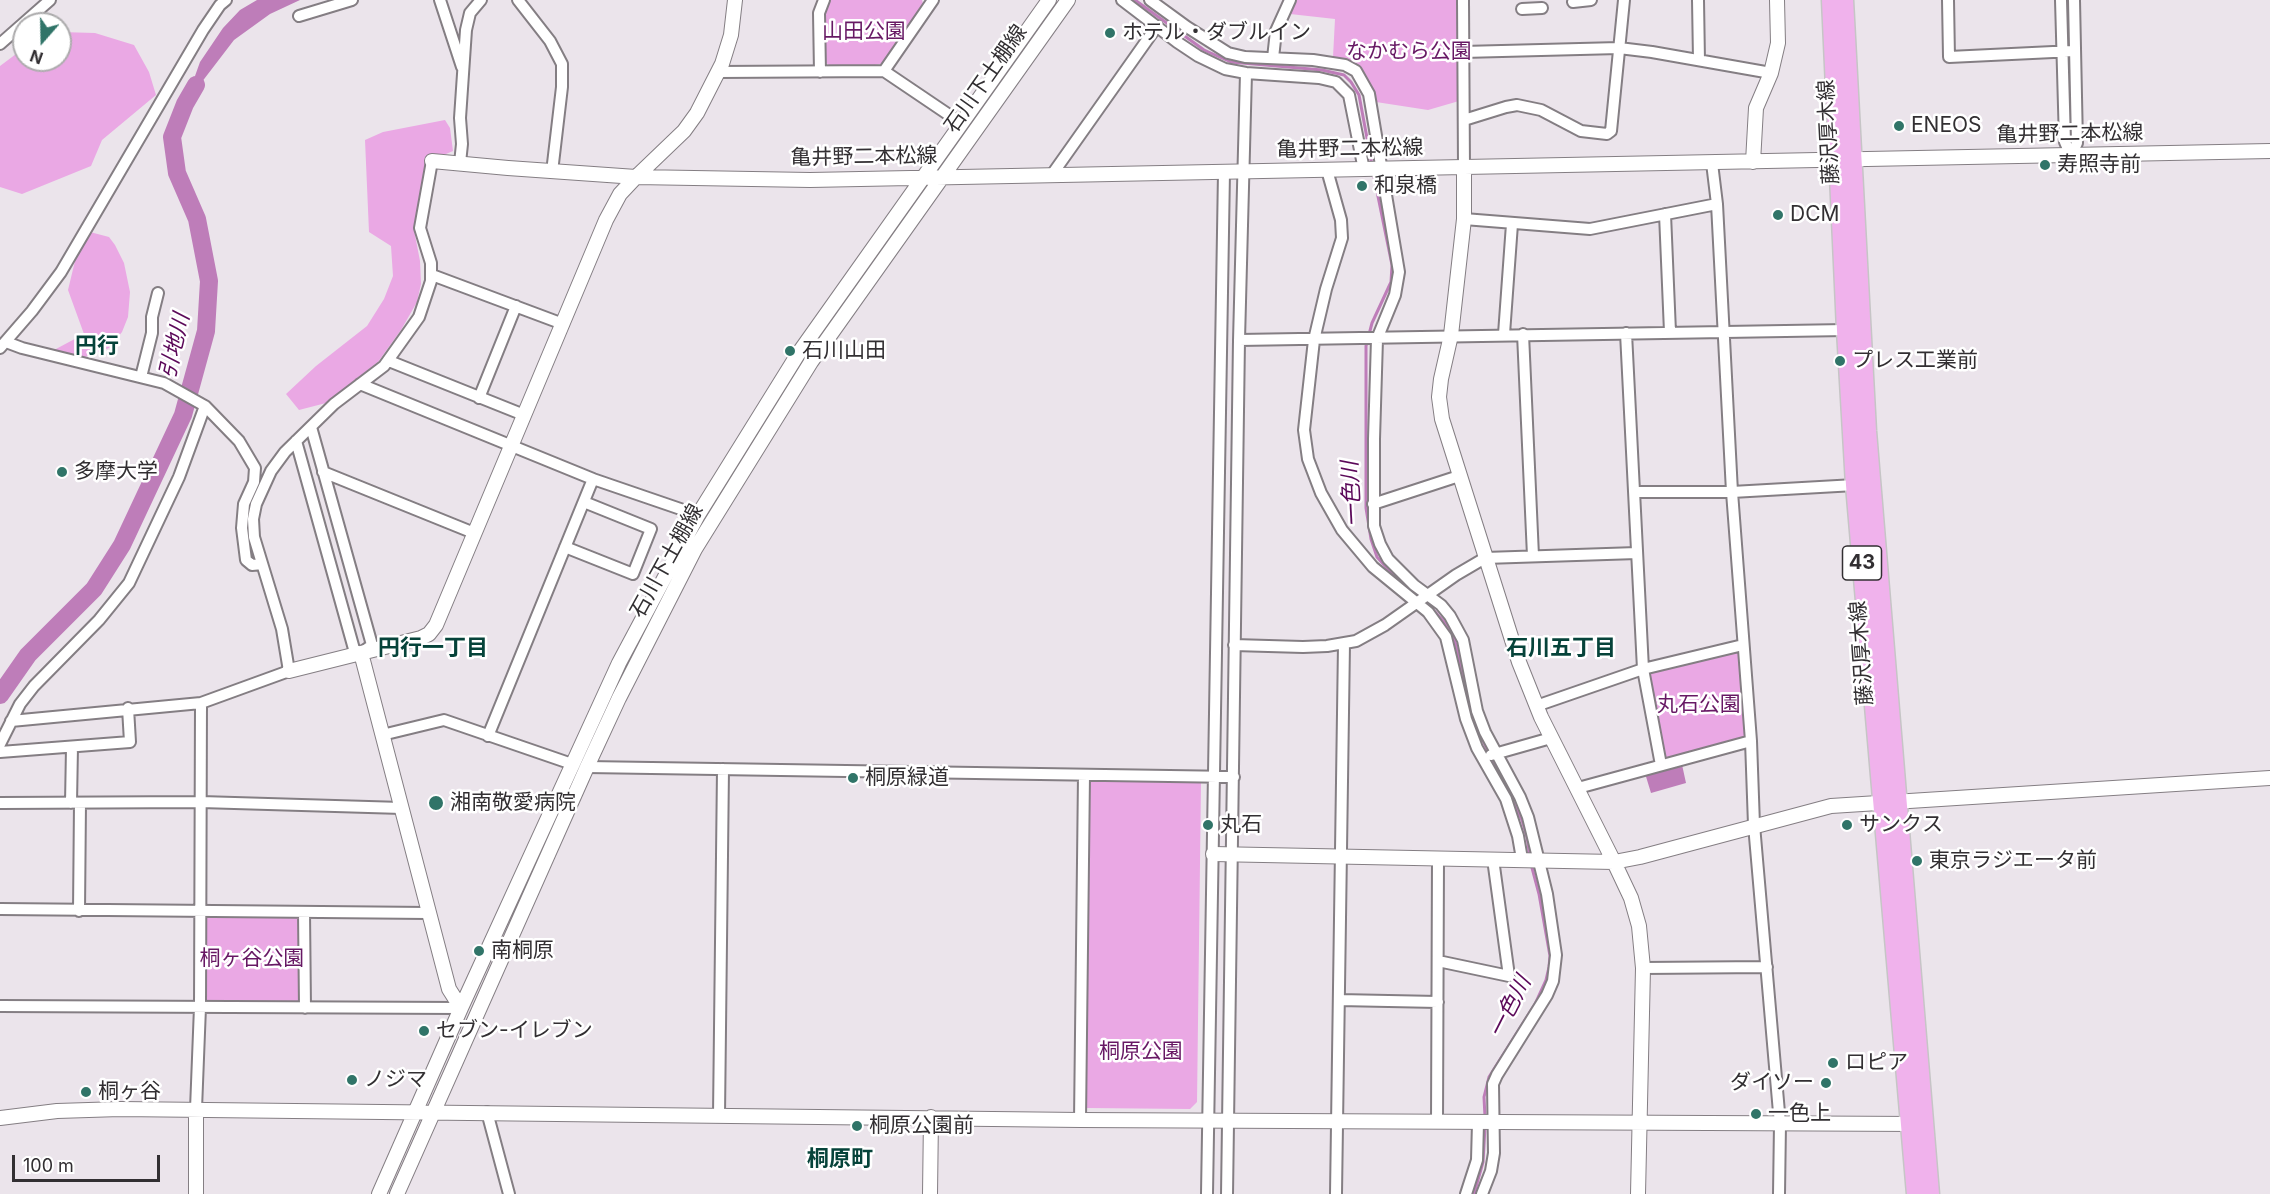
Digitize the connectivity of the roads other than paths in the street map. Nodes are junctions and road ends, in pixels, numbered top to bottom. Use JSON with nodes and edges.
{"nodes":[{"id":1,"x":50,"y":0,"type":"edge"},
{"id":2,"x":226,"y":0,"type":"edge"},
{"id":3,"x":352,"y":0,"type":"edge"},
{"id":4,"x":440,"y":0,"type":"edge"},
{"id":5,"x":482,"y":0,"type":"edge"},
{"id":6,"x":518,"y":0,"type":"edge"},
{"id":7,"x":735,"y":0,"type":"edge"},
{"id":8,"x":824,"y":0,"type":"edge"},
{"id":9,"x":1049,"y":0,"type":"edge"},
{"id":10,"x":1068,"y":0,"type":"edge"},
{"id":11,"x":1122,"y":0,"type":"edge"},
{"id":12,"x":1290,"y":0,"type":"edge"},
{"id":13,"x":1463,"y":0,"type":"edge"},
{"id":14,"x":1592,"y":0,"type":"edge"},
{"id":15,"x":1624,"y":0,"type":"edge"},
{"id":16,"x":1698,"y":0,"type":"edge"},
{"id":17,"x":1777,"y":0,"type":"edge"},
{"id":18,"x":1831,"y":0,"type":"edge"},
{"id":19,"x":1844,"y":0,"type":"edge"},
{"id":20,"x":1948,"y":0,"type":"edge"},
{"id":21,"x":2061,"y":0,"type":"edge"},
{"id":22,"x":2074,"y":0,"type":"edge"},
{"id":23,"x":930,"y":1,"type":"edge"},
{"id":24,"x":1155,"y":2,"type":"edge"},
{"id":25,"x":1573,"y":2,"type":"dead end"},
{"id":26,"x":299,"y":16,"type":"dead end"},
{"id":27,"x":1157,"y":27,"type":"junction"},
{"id":28,"x":0,"y":44,"type":"edge"},
{"id":29,"x":1619,"y":48,"type":"junction"},
{"id":30,"x":1463,"y":52,"type":"junction"},
{"id":31,"x":2069,"y":52,"type":"junction"},
{"id":32,"x":1273,"y":58,"type":"junction"},
{"id":33,"x":1699,"y":60,"type":"junction"},
{"id":34,"x":884,"y":71,"type":"junction"},
{"id":35,"x":718,"y":72,"type":"junction"},
{"id":36,"x":820,"y":72,"type":"junction"},
{"id":37,"x":465,"y":73,"type":"junction"},
{"id":38,"x":1246,"y":73,"type":"junction"},
{"id":39,"x":1771,"y":73,"type":"junction"},
{"id":40,"x":1464,"y":120,"type":"junction"},
{"id":41,"x":961,"y":123,"type":"junction"},
{"id":42,"x":2270,"y":151,"type":"edge"},
{"id":43,"x":2071,"y":156,"type":"junction"},
{"id":44,"x":1846,"y":159,"type":"junction"},
{"id":45,"x":432,"y":161,"type":"joint"},
{"id":46,"x":1753,"y":162,"type":"junction"},
{"id":47,"x":460,"y":163,"type":"junction"},
{"id":48,"x":1712,"y":163,"type":"junction"},
{"id":49,"x":1464,"y":167,"type":"junction"},
{"id":50,"x":1372,"y":169,"type":"junction"},
{"id":51,"x":1328,"y":170,"type":"junction"},
{"id":52,"x":552,"y":172,"type":"junction"},
{"id":53,"x":1224,"y":172,"type":"junction"},
{"id":54,"x":1244,"y":172,"type":"junction"},
{"id":55,"x":1052,"y":176,"type":"junction"},
{"id":56,"x":636,"y":177,"type":"junction"},
{"id":57,"x":942,"y":177,"type":"junction"},
{"id":58,"x":923,"y":178,"type":"junction"},
{"id":59,"x":1717,"y":204,"type":"junction"},
{"id":60,"x":1665,"y":214,"type":"junction"},
{"id":61,"x":1464,"y":219,"type":"junction"},
{"id":62,"x":1512,"y":224,"type":"junction"},
{"id":63,"x":432,"y":274,"type":"junction"},
{"id":64,"x":158,"y":293,"type":"dead end"},
{"id":65,"x":516,"y":306,"type":"junction"},
{"id":66,"x":562,"y":324,"type":"junction"},
{"id":67,"x":1846,"y":330,"type":"junction"},
{"id":68,"x":1670,"y":332,"type":"junction"},
{"id":69,"x":1723,"y":332,"type":"junction"},
{"id":70,"x":1626,"y":333,"type":"junction"},
{"id":71,"x":1504,"y":334,"type":"junction"},
{"id":72,"x":1523,"y":334,"type":"junction"},
{"id":73,"x":1451,"y":335,"type":"junction"},
{"id":74,"x":1372,"y":339,"type":"junction"},
{"id":75,"x":1239,"y":340,"type":"junction"},
{"id":76,"x":1314,"y":340,"type":"junction"},
{"id":77,"x":3,"y":345,"type":"edge"},
{"id":78,"x":389,"y":361,"type":"junction"},
{"id":79,"x":141,"y":377,"type":"junction"},
{"id":80,"x":360,"y":384,"type":"junction"},
{"id":81,"x":479,"y":398,"type":"junction"},
{"id":82,"x":203,"y":405,"type":"junction"},
{"id":83,"x":524,"y":415,"type":"junction"},
{"id":84,"x":311,"y":427,"type":"junction"},
{"id":85,"x":296,"y":441,"type":"junction"},
{"id":86,"x":511,"y":447,"type":"junction"},
{"id":87,"x":323,"y":472,"type":"junction"},
{"id":88,"x":1459,"y":476,"type":"junction"},
{"id":89,"x":593,"y":479,"type":"junction"},
{"id":90,"x":1856,"y":485,"type":"junction"},
{"id":91,"x":1634,"y":492,"type":"junction"},
{"id":92,"x":1732,"y":492,"type":"junction"},
{"id":93,"x":584,"y":502,"type":"junction"},
{"id":94,"x":1373,"y":504,"type":"junction"},
{"id":95,"x":698,"y":515,"type":"junction"},
{"id":96,"x":474,"y":533,"type":"junction"},
{"id":97,"x":565,"y":547,"type":"junction"},
{"id":98,"x":1637,"y":553,"type":"junction"},
{"id":99,"x":1533,"y":556,"type":"junction"},
{"id":100,"x":1485,"y":558,"type":"junction"},
{"id":101,"x":262,"y":564,"type":"junction"},
{"id":102,"x":1428,"y":595,"type":"junction"},
{"id":103,"x":1417,"y":603,"type":"junction"},
{"id":104,"x":1344,"y":644,"type":"junction"},
{"id":105,"x":1234,"y":645,"type":"junction"},
{"id":106,"x":1743,"y":645,"type":"junction"},
{"id":107,"x":361,"y":653,"type":"junction"},
{"id":108,"x":1643,"y":669,"type":"junction"},
{"id":109,"x":289,"y":671,"type":"junction"},
{"id":110,"x":201,"y":703,"type":"junction"},
{"id":111,"x":1536,"y":706,"type":"junction"},
{"id":112,"x":128,"y":708,"type":"junction"},
{"id":113,"x":11,"y":720,"type":"junction"},
{"id":114,"x":382,"y":735,"type":"junction"},
{"id":115,"x":488,"y":736,"type":"junction"},
{"id":116,"x":1551,"y":738,"type":"junction"},
{"id":117,"x":1751,"y":741,"type":"junction"},
{"id":118,"x":0,"y":744,"type":"edge"},
{"id":119,"x":72,"y":747,"type":"junction"},
{"id":120,"x":0,"y":752,"type":"edge"},
{"id":121,"x":1497,"y":754,"type":"junction"},
{"id":122,"x":1483,"y":758,"type":"junction"},
{"id":123,"x":572,"y":764,"type":"junction"},
{"id":124,"x":1661,"y":765,"type":"junction"},
{"id":125,"x":587,"y":767,"type":"junction"},
{"id":126,"x":723,"y":769,"type":"junction"},
{"id":127,"x":1084,"y":775,"type":"junction"},
{"id":128,"x":1214,"y":777,"type":"junction"},
{"id":129,"x":1234,"y":777,"type":"junction"},
{"id":130,"x":2270,"y":778,"type":"edge"},
{"id":131,"x":1578,"y":788,"type":"junction"},
{"id":132,"x":0,"y":802,"type":"edge"},
{"id":133,"x":201,"y":802,"type":"junction"},
{"id":134,"x":1890,"y":802,"type":"junction"},
{"id":135,"x":76,"y":803,"type":"junction"},
{"id":136,"x":402,"y":808,"type":"junction"},
{"id":137,"x":1754,"y":825,"type":"junction"},
{"id":138,"x":1213,"y":854,"type":"junction"},
{"id":139,"x":1232,"y":854,"type":"junction"},
{"id":140,"x":1341,"y":857,"type":"junction"},
{"id":141,"x":1438,"y":859,"type":"junction"},
{"id":142,"x":1494,"y":859,"type":"junction"},
{"id":143,"x":1530,"y":859,"type":"junction"},
{"id":144,"x":1614,"y":862,"type":"junction"},
{"id":145,"x":0,"y":909,"type":"edge"},
{"id":146,"x":200,"y":910,"type":"junction"},
{"id":147,"x":79,"y":911,"type":"junction"},
{"id":148,"x":304,"y":912,"type":"junction"},
{"id":149,"x":428,"y":913,"type":"junction"},
{"id":150,"x":1438,"y":961,"type":"junction"},
{"id":151,"x":1767,"y":967,"type":"junction"},
{"id":152,"x":1643,"y":968,"type":"junction"},
{"id":153,"x":1339,"y":1000,"type":"junction"},
{"id":154,"x":1438,"y":1002,"type":"junction"},
{"id":155,"x":0,"y":1006,"type":"edge"},
{"id":156,"x":200,"y":1007,"type":"junction"},
{"id":157,"x":304,"y":1008,"type":"junction"},
{"id":158,"x":461,"y":1008,"type":"junction"},
{"id":159,"x":196,"y":1109,"type":"junction"},
{"id":160,"x":416,"y":1112,"type":"junction"},
{"id":161,"x":435,"y":1112,"type":"junction"},
{"id":162,"x":487,"y":1112,"type":"junction"},
{"id":163,"x":719,"y":1115,"type":"junction"},
{"id":164,"x":0,"y":1118,"type":"edge"},
{"id":165,"x":931,"y":1118,"type":"junction"},
{"id":166,"x":1080,"y":1120,"type":"junction"},
{"id":167,"x":1208,"y":1121,"type":"junction"},
{"id":168,"x":1228,"y":1121,"type":"junction"},
{"id":169,"x":1337,"y":1121,"type":"junction"},
{"id":170,"x":1437,"y":1122,"type":"junction"},
{"id":171,"x":1486,"y":1123,"type":"junction"},
{"id":172,"x":1639,"y":1123,"type":"junction"},
{"id":173,"x":1780,"y":1124,"type":"junction"},
{"id":174,"x":1916,"y":1124,"type":"junction"},
{"id":175,"x":196,"y":1194,"type":"edge"},
{"id":176,"x":379,"y":1194,"type":"edge"},
{"id":177,"x":397,"y":1194,"type":"edge"},
{"id":178,"x":509,"y":1194,"type":"edge"},
{"id":179,"x":930,"y":1194,"type":"edge"},
{"id":180,"x":1207,"y":1194,"type":"edge"},
{"id":181,"x":1227,"y":1194,"type":"edge"},
{"id":182,"x":1336,"y":1194,"type":"edge"},
{"id":183,"x":1466,"y":1194,"type":"edge"},
{"id":184,"x":1482,"y":1194,"type":"edge"},
{"id":185,"x":1638,"y":1194,"type":"edge"},
{"id":186,"x":1779,"y":1194,"type":"edge"},
{"id":187,"x":1916,"y":1194,"type":"edge"},
{"id":188,"x":1930,"y":1194,"type":"edge"}],
"edges":[{"from":1,"to":28,"type":"street"},
{"from":2,"to":77,"type":"street"},
{"from":3,"to":26,"type":"street"},
{"from":4,"to":37,"type":"street"},
{"from":5,"to":37,"type":"street"},
{"from":6,"to":52,"type":"street"},
{"from":7,"to":35,"type":"street"},
{"from":8,"to":36,"type":"street"},
{"from":9,"to":41,"type":"street","name":"石川下土棚線"},
{"from":10,"to":57,"type":"street","name":"石川下土棚線"},
{"from":11,"to":27,"type":"street"},
{"from":12,"to":32,"type":"street"},
{"from":13,"to":30,"type":"street"},
{"from":14,"to":25,"type":"street"},
{"from":15,"to":29,"type":"street"},
{"from":16,"to":33,"type":"street"},
{"from":17,"to":39,"type":"street"},
{"from":18,"to":44,"type":"main road","name":"藤沢厚木線","number":"43"},
{"from":19,"to":44,"type":"main road","name":"藤沢厚木線","number":"43"},
{"from":20,"to":31,"type":"street"},
{"from":21,"to":31,"type":"street"},
{"from":22,"to":31,"type":"street"},
{"from":23,"to":34,"type":"street"},
{"from":24,"to":32,"type":"street"},
{"from":27,"to":38,"type":"street"},
{"from":27,"to":55,"type":"street"},
{"from":29,"to":30,"type":"street"},
{"from":29,"to":33,"type":"street"},
{"from":29,"to":40,"type":"street"},
{"from":30,"to":40,"type":"street"},
{"from":31,"to":43,"type":"street"},
{"from":32,"to":50,"type":"street"},
{"from":33,"to":39,"type":"street"},
{"from":34,"to":36,"type":"street"},
{"from":34,"to":41,"type":"street"},
{"from":35,"to":36,"type":"street"},
{"from":35,"to":56,"type":"street"},
{"from":37,"to":47,"type":"street"},
{"from":38,"to":50,"type":"street"},
{"from":38,"to":54,"type":"street"},
{"from":39,"to":46,"type":"street"},
{"from":40,"to":49,"type":"street"},
{"from":41,"to":58,"type":"street","name":"石川下土棚線"},
{"from":42,"to":43,"type":"street","name":"亀井野二本松線"},
{"from":43,"to":44,"type":"street","name":"亀井野二本松線"},
{"from":44,"to":46,"type":"street","name":"亀井野二本松線"},
{"from":44,"to":67,"type":"main road","name":"藤沢厚木線","number":"43"},
{"from":44,"to":134,"type":"main road","name":"藤沢厚木線","number":"43"},
{"from":45,"to":47,"type":"street","name":"亀井野二本松線"},
{"from":45,"to":63,"type":"street"},
{"from":46,"to":48,"type":"street","name":"亀井野二本松線"},
{"from":47,"to":52,"type":"street","name":"亀井野二本松線"},
{"from":48,"to":49,"type":"street","name":"亀井野二本松線"},
{"from":48,"to":59,"type":"street"},
{"from":49,"to":50,"type":"street","name":"亀井野二本松線"},
{"from":49,"to":61,"type":"street"},
{"from":50,"to":51,"type":"street","name":"亀井野二本松線"},
{"from":50,"to":74,"type":"street"},
{"from":51,"to":54,"type":"street","name":"亀井野二本松線"},
{"from":51,"to":76,"type":"street"},
{"from":52,"to":56,"type":"street","name":"亀井野二本松線"},
{"from":53,"to":54,"type":"street","name":"亀井野二本松線"},
{"from":53,"to":55,"type":"street","name":"亀井野二本松線"},
{"from":53,"to":128,"type":"street"},
{"from":54,"to":75,"type":"street"},
{"from":55,"to":57,"type":"street","name":"亀井野二本松線"},
{"from":56,"to":58,"type":"street","name":"亀井野二本松線"},
{"from":56,"to":66,"type":"street"},
{"from":57,"to":58,"type":"street","name":"亀井野二本松線"},
{"from":57,"to":125,"type":"street","name":"石川下土棚線"},
{"from":58,"to":95,"type":"street","name":"石川下土棚線"},
{"from":59,"to":60,"type":"street"},
{"from":59,"to":69,"type":"street"},
{"from":60,"to":62,"type":"street"},
{"from":60,"to":68,"type":"street"},
{"from":61,"to":62,"type":"street"},
{"from":61,"to":73,"type":"street"},
{"from":62,"to":71,"type":"street"},
{"from":63,"to":65,"type":"street"},
{"from":63,"to":78,"type":"street"},
{"from":64,"to":79,"type":"street"},
{"from":65,"to":66,"type":"street"},
{"from":65,"to":81,"type":"street"},
{"from":66,"to":83,"type":"street"},
{"from":67,"to":69,"type":"street"},
{"from":67,"to":90,"type":"main road","name":"藤沢厚木線","number":"43"},
{"from":68,"to":69,"type":"street"},
{"from":68,"to":70,"type":"street"},
{"from":69,"to":92,"type":"street"},
{"from":70,"to":72,"type":"street"},
{"from":70,"to":91,"type":"street"},
{"from":71,"to":72,"type":"street"},
{"from":71,"to":73,"type":"street"},
{"from":72,"to":99,"type":"street"},
{"from":73,"to":74,"type":"street"},
{"from":73,"to":88,"type":"street"},
{"from":74,"to":76,"type":"street"},
{"from":74,"to":94,"type":"street"},
{"from":75,"to":76,"type":"street"},
{"from":75,"to":105,"type":"street"},
{"from":76,"to":103,"type":"street"},
{"from":77,"to":79,"type":"street"},
{"from":78,"to":80,"type":"street"},
{"from":78,"to":81,"type":"street"},
{"from":79,"to":82,"type":"street"},
{"from":80,"to":84,"type":"street"},
{"from":80,"to":86,"type":"street"},
{"from":81,"to":83,"type":"street"},
{"from":82,"to":101,"type":"street"},
{"from":82,"to":113,"type":"street"},
{"from":83,"to":86,"type":"street"},
{"from":84,"to":85,"type":"street"},
{"from":84,"to":87,"type":"street"},
{"from":85,"to":101,"type":"street"},
{"from":85,"to":107,"type":"street"},
{"from":86,"to":89,"type":"street"},
{"from":86,"to":96,"type":"street"},
{"from":87,"to":96,"type":"street"},
{"from":87,"to":107,"type":"street"},
{"from":88,"to":94,"type":"street"},
{"from":88,"to":100,"type":"street"},
{"from":89,"to":93,"type":"street"},
{"from":89,"to":95,"type":"street"},
{"from":90,"to":92,"type":"street"},
{"from":90,"to":134,"type":"main road","name":"藤沢厚木線","number":"43"},
{"from":91,"to":92,"type":"street"},
{"from":91,"to":98,"type":"street"},
{"from":92,"to":106,"type":"street"},
{"from":93,"to":97,"type":"street"},
{"from":93,"to":97,"type":"street"},
{"from":94,"to":102,"type":"street"},
{"from":95,"to":123,"type":"street","name":"石川下土棚線"},
{"from":96,"to":107,"type":"street"},
{"from":97,"to":115,"type":"street"},
{"from":98,"to":99,"type":"street"},
{"from":98,"to":108,"type":"street"},
{"from":99,"to":100,"type":"street"},
{"from":100,"to":102,"type":"street"},
{"from":100,"to":111,"type":"street"},
{"from":101,"to":109,"type":"street"},
{"from":102,"to":103,"type":"street"},
{"from":102,"to":121,"type":"street"},
{"from":103,"to":104,"type":"street"},
{"from":103,"to":122,"type":"street"},
{"from":104,"to":105,"type":"street"},
{"from":104,"to":140,"type":"street"},
{"from":105,"to":129,"type":"street"},
{"from":106,"to":108,"type":"street"},
{"from":106,"to":117,"type":"street"},
{"from":107,"to":109,"type":"street"},
{"from":107,"to":114,"type":"street"},
{"from":108,"to":111,"type":"street"},
{"from":108,"to":124,"type":"street"},
{"from":109,"to":110,"type":"street"},
{"from":110,"to":112,"type":"street"},
{"from":110,"to":133,"type":"street"},
{"from":111,"to":116,"type":"street"},
{"from":112,"to":113,"type":"street"},
{"from":112,"to":119,"type":"street"},
{"from":113,"to":118,"type":"street"},
{"from":114,"to":115,"type":"street"},
{"from":114,"to":136,"type":"street"},
{"from":115,"to":123,"type":"street"},
{"from":116,"to":121,"type":"street"},
{"from":116,"to":131,"type":"street"},
{"from":117,"to":124,"type":"street"},
{"from":117,"to":137,"type":"street"},
{"from":119,"to":120,"type":"street"},
{"from":119,"to":135,"type":"street"},
{"from":121,"to":122,"type":"street"},
{"from":121,"to":143,"type":"street"},
{"from":122,"to":143,"type":"street"},
{"from":123,"to":158,"type":"street","name":"石川下土棚線"},
{"from":124,"to":131,"type":"street"},
{"from":125,"to":126,"type":"street"},
{"from":125,"to":161,"type":"street","name":"石川下土棚線"},
{"from":126,"to":127,"type":"street"},
{"from":126,"to":163,"type":"street"},
{"from":127,"to":128,"type":"street"},
{"from":127,"to":166,"type":"street"},
{"from":128,"to":129,"type":"street"},
{"from":128,"to":138,"type":"street"},
{"from":129,"to":139,"type":"street"},
{"from":130,"to":134,"type":"street"},
{"from":131,"to":144,"type":"street"},
{"from":132,"to":135,"type":"street"},
{"from":133,"to":135,"type":"street"},
{"from":133,"to":136,"type":"street"},
{"from":133,"to":146,"type":"street"},
{"from":134,"to":137,"type":"street"},
{"from":134,"to":174,"type":"main road","name":"藤沢厚木線","number":"43"},
{"from":135,"to":147,"type":"street"},
{"from":136,"to":149,"type":"street"},
{"from":137,"to":144,"type":"street"},
{"from":137,"to":151,"type":"street"},
{"from":138,"to":139,"type":"street"},
{"from":138,"to":167,"type":"street"},
{"from":139,"to":140,"type":"street"},
{"from":139,"to":168,"type":"street"},
{"from":140,"to":141,"type":"street"},
{"from":140,"to":153,"type":"street"},
{"from":141,"to":142,"type":"street"},
{"from":141,"to":150,"type":"street"},
{"from":142,"to":143,"type":"street"},
{"from":142,"to":150,"type":"street"},
{"from":143,"to":144,"type":"street"},
{"from":143,"to":171,"type":"street"},
{"from":144,"to":152,"type":"street"},
{"from":145,"to":147,"type":"street"},
{"from":146,"to":147,"type":"street"},
{"from":146,"to":148,"type":"street"},
{"from":146,"to":156,"type":"street"},
{"from":148,"to":149,"type":"street"},
{"from":148,"to":157,"type":"street"},
{"from":149,"to":158,"type":"street"},
{"from":150,"to":154,"type":"street"},
{"from":151,"to":152,"type":"street"},
{"from":151,"to":173,"type":"street"},
{"from":152,"to":172,"type":"street"},
{"from":153,"to":154,"type":"street"},
{"from":153,"to":169,"type":"street"},
{"from":154,"to":170,"type":"street"},
{"from":155,"to":156,"type":"street"},
{"from":156,"to":157,"type":"street"},
{"from":156,"to":159,"type":"street"},
{"from":157,"to":158,"type":"street"},
{"from":158,"to":160,"type":"street","name":"石川下土棚線"},
{"from":159,"to":160,"type":"street"},
{"from":159,"to":164,"type":"street"},
{"from":159,"to":175,"type":"street"},
{"from":160,"to":161,"type":"street"},
{"from":160,"to":176,"type":"street","name":"石川下土棚線"},
{"from":161,"to":162,"type":"street"},
{"from":161,"to":177,"type":"street","name":"石川下土棚線"},
{"from":162,"to":163,"type":"street"},
{"from":162,"to":178,"type":"street"},
{"from":163,"to":165,"type":"street"},
{"from":165,"to":166,"type":"street"},
{"from":165,"to":179,"type":"street"},
{"from":166,"to":167,"type":"street"},
{"from":167,"to":168,"type":"street"},
{"from":167,"to":180,"type":"street"},
{"from":168,"to":169,"type":"street"},
{"from":168,"to":181,"type":"street"},
{"from":169,"to":170,"type":"street"},
{"from":169,"to":182,"type":"street"},
{"from":170,"to":171,"type":"street"},
{"from":171,"to":172,"type":"street"},
{"from":171,"to":183,"type":"street"},
{"from":171,"to":184,"type":"street"},
{"from":172,"to":173,"type":"street"},
{"from":172,"to":185,"type":"street"},
{"from":173,"to":174,"type":"street"},
{"from":173,"to":186,"type":"street"},
{"from":174,"to":187,"type":"main road","name":"藤沢厚木線","number":"43"},
{"from":174,"to":188,"type":"main road","name":"藤沢厚木線","number":"43"}]}
